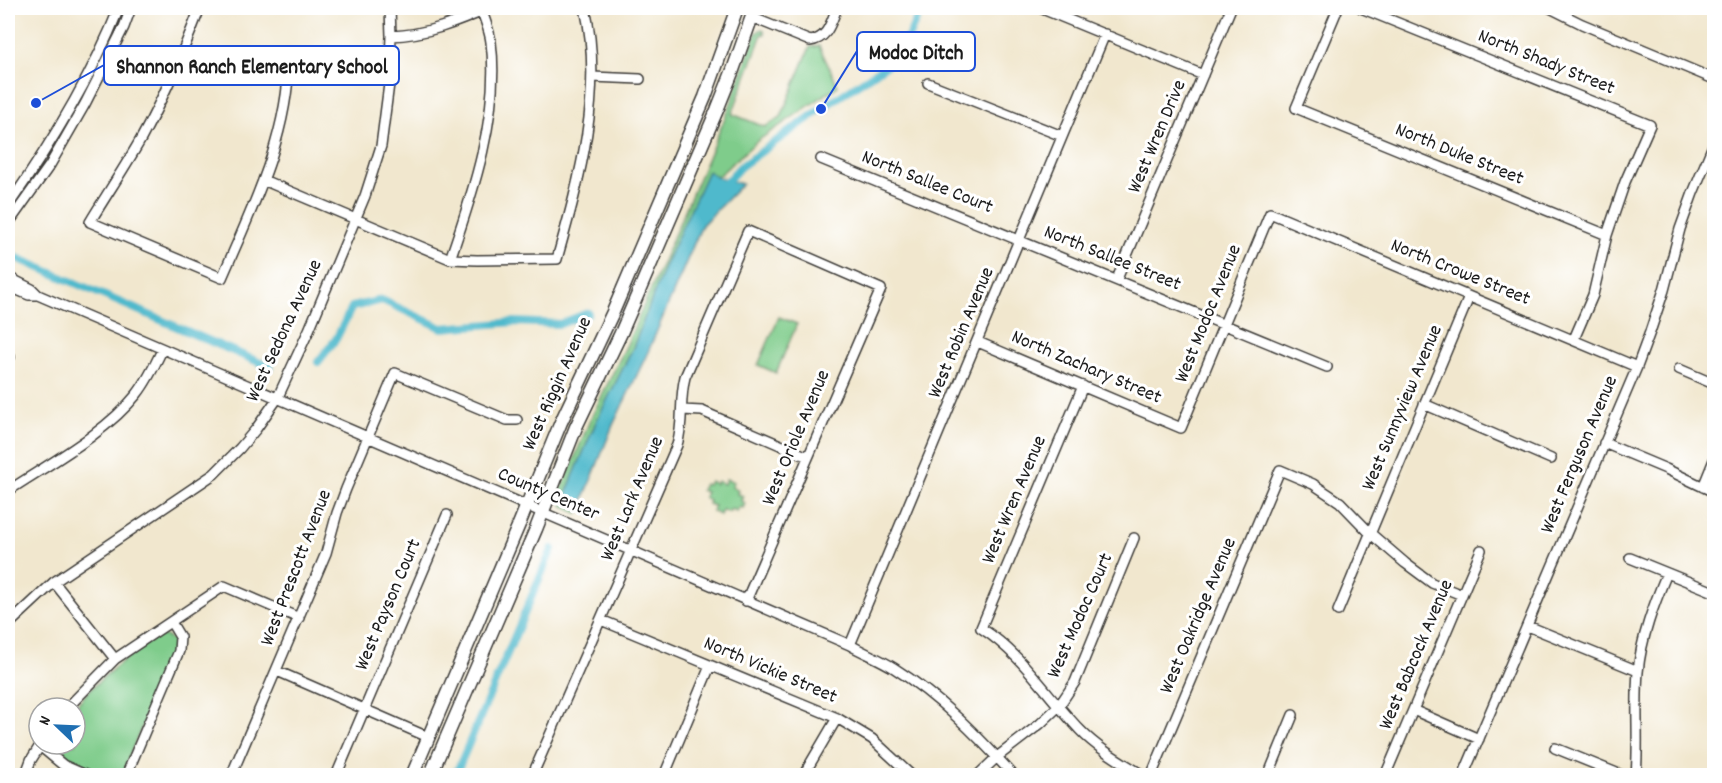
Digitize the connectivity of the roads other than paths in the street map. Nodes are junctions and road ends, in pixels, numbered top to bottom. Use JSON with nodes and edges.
{"nodes":[{"id":1,"x":119,"y":8,"type":"edge"},
{"id":2,"x":131,"y":8,"type":"edge"},
{"id":3,"x":200,"y":8,"type":"edge"},
{"id":4,"x":390,"y":8,"type":"edge"},
{"id":5,"x":585,"y":8,"type":"edge"},
{"id":6,"x":737,"y":8,"type":"edge"},
{"id":7,"x":837,"y":8,"type":"edge"},
{"id":8,"x":1040,"y":8,"type":"edge"},
{"id":9,"x":1232,"y":8,"type":"edge"},
{"id":10,"x":1338,"y":8,"type":"edge"},
{"id":11,"x":1361,"y":8,"type":"edge"},
{"id":12,"x":1550,"y":8,"type":"edge"},
{"id":13,"x":486,"y":9,"type":"edge"},
{"id":14,"x":753,"y":12,"type":"edge"},
{"id":15,"x":1106,"y":34,"type":"junction"},
{"id":16,"x":391,"y":36,"type":"junction"},
{"id":17,"x":289,"y":59,"type":"dead end"},
{"id":18,"x":1203,"y":75,"type":"junction"},
{"id":19,"x":592,"y":77,"type":"junction"},
{"id":20,"x":1714,"y":79,"type":"edge"},
{"id":21,"x":640,"y":80,"type":"dead end"},
{"id":22,"x":928,"y":83,"type":"dead end"},
{"id":23,"x":1062,"y":136,"type":"junction"},
{"id":24,"x":1714,"y":143,"type":"edge"},
{"id":25,"x":821,"y":159,"type":"dead end"},
{"id":26,"x":263,"y":180,"type":"junction"},
{"id":27,"x":8,"y":206,"type":"edge"},
{"id":28,"x":1270,"y":213,"type":"joint"},
{"id":29,"x":355,"y":218,"type":"junction"},
{"id":30,"x":8,"y":224,"type":"edge"},
{"id":31,"x":1607,"y":235,"type":"junction"},
{"id":32,"x":1020,"y":241,"type":"junction"},
{"id":33,"x":450,"y":259,"type":"junction"},
{"id":34,"x":8,"y":278,"type":"edge"},
{"id":35,"x":1117,"y":279,"type":"junction"},
{"id":36,"x":8,"y":286,"type":"edge"},
{"id":37,"x":881,"y":289,"type":"joint"},
{"id":38,"x":38,"y":295,"type":"junction"},
{"id":39,"x":1469,"y":297,"type":"junction"},
{"id":40,"x":1224,"y":324,"type":"junction"},
{"id":41,"x":1574,"y":339,"type":"junction"},
{"id":42,"x":978,"y":342,"type":"junction"},
{"id":43,"x":162,"y":350,"type":"junction"},
{"id":44,"x":1327,"y":367,"type":"dead end"},
{"id":45,"x":1637,"y":367,"type":"junction"},
{"id":46,"x":1679,"y":369,"type":"dead end"},
{"id":47,"x":1714,"y":384,"type":"edge"},
{"id":48,"x":1083,"y":386,"type":"junction"},
{"id":49,"x":277,"y":399,"type":"junction"},
{"id":50,"x":1425,"y":404,"type":"junction"},
{"id":51,"x":682,"y":410,"type":"junction"},
{"id":52,"x":517,"y":420,"type":"dead end"},
{"id":53,"x":1181,"y":428,"type":"joint"},
{"id":54,"x":368,"y":438,"type":"junction"},
{"id":55,"x":1604,"y":443,"type":"junction"},
{"id":56,"x":808,"y":457,"type":"junction"},
{"id":57,"x":1551,"y":459,"type":"dead end"},
{"id":58,"x":1714,"y":460,"type":"edge"},
{"id":59,"x":1703,"y":487,"type":"junction"},
{"id":60,"x":8,"y":491,"type":"edge"},
{"id":61,"x":1714,"y":492,"type":"edge"},
{"id":62,"x":527,"y":505,"type":"junction"},
{"id":63,"x":543,"y":512,"type":"junction"},
{"id":64,"x":447,"y":515,"type":"dead end"},
{"id":65,"x":1370,"y":533,"type":"junction"},
{"id":66,"x":1134,"y":538,"type":"dead end"},
{"id":67,"x":631,"y":550,"type":"junction"},
{"id":68,"x":1481,"y":550,"type":"dead end"},
{"id":69,"x":1630,"y":558,"type":"dead end"},
{"id":70,"x":1667,"y":573,"type":"junction"},
{"id":71,"x":54,"y":582,"type":"junction"},
{"id":72,"x":1714,"y":592,"type":"edge"},
{"id":73,"x":1462,"y":595,"type":"junction"},
{"id":74,"x":746,"y":601,"type":"junction"},
{"id":75,"x":1338,"y":611,"type":"dead end"},
{"id":76,"x":299,"y":618,"type":"junction"},
{"id":77,"x":601,"y":620,"type":"junction"},
{"id":78,"x":171,"y":622,"type":"junction"},
{"id":79,"x":8,"y":625,"type":"edge"},
{"id":80,"x":1528,"y":626,"type":"junction"},
{"id":81,"x":850,"y":645,"type":"junction"},
{"id":82,"x":115,"y":659,"type":"junction"},
{"id":83,"x":711,"y":666,"type":"junction"},
{"id":84,"x":276,"y":671,"type":"junction"},
{"id":85,"x":1638,"y":672,"type":"junction"},
{"id":86,"x":79,"y":696,"type":"edge"},
{"id":87,"x":1059,"y":706,"type":"junction"},
{"id":88,"x":364,"y":710,"type":"junction"},
{"id":89,"x":1413,"y":710,"type":"junction"},
{"id":90,"x":1293,"y":715,"type":"dead end"},
{"id":91,"x":837,"y":718,"type":"junction"},
{"id":92,"x":428,"y":737,"type":"junction"},
{"id":93,"x":1479,"y":739,"type":"junction"},
{"id":94,"x":1555,"y":748,"type":"dead end"},
{"id":95,"x":35,"y":756,"type":"edge"},
{"id":96,"x":53,"y":756,"type":"edge"},
{"id":97,"x":997,"y":757,"type":"junction"},
{"id":98,"x":25,"y":776,"type":"edge"},
{"id":99,"x":88,"y":776,"type":"edge"},
{"id":100,"x":126,"y":776,"type":"edge"},
{"id":101,"x":231,"y":776,"type":"edge"},
{"id":102,"x":336,"y":776,"type":"edge"},
{"id":103,"x":412,"y":776,"type":"edge"},
{"id":104,"x":421,"y":776,"type":"edge"},
{"id":105,"x":430,"y":776,"type":"edge"},
{"id":106,"x":532,"y":776,"type":"edge"},
{"id":107,"x":664,"y":776,"type":"edge"},
{"id":108,"x":803,"y":776,"type":"edge"},
{"id":109,"x":912,"y":776,"type":"edge"},
{"id":110,"x":977,"y":776,"type":"edge"},
{"id":111,"x":1014,"y":776,"type":"edge"},
{"id":112,"x":1144,"y":776,"type":"edge"},
{"id":113,"x":1150,"y":776,"type":"edge"},
{"id":114,"x":1268,"y":776,"type":"edge"},
{"id":115,"x":1385,"y":776,"type":"edge"},
{"id":116,"x":1463,"y":776,"type":"edge"},
{"id":117,"x":1624,"y":776,"type":"edge"},
{"id":118,"x":1636,"y":776,"type":"edge"}],
"edges":[{"from":1,"to":27,"type":"street"},
{"from":2,"to":30,"type":"street"},
{"from":3,"to":26,"type":"street"},
{"from":4,"to":16,"type":"street","name":"West Sedona Avenue"},
{"from":5,"to":19,"type":"street"},
{"from":6,"to":62,"type":"main road","name":"West Riggin Avenue"},
{"from":7,"to":14,"type":"street"},
{"from":8,"to":15,"type":"street"},
{"from":9,"to":18,"type":"street","name":"West Wren Drive"},
{"from":10,"to":31,"type":"street","name":"North Duke Street"},
{"from":11,"to":31,"type":"street","name":"North Shady Street"},
{"from":12,"to":20,"type":"street"},
{"from":13,"to":16,"type":"street"},
{"from":13,"to":33,"type":"street"},
{"from":14,"to":63,"type":"main road","name":"West Riggin Avenue"},
{"from":15,"to":18,"type":"street"},
{"from":15,"to":23,"type":"street","name":"West Robin Avenue"},
{"from":16,"to":29,"type":"street","name":"West Sedona Avenue"},
{"from":17,"to":26,"type":"street"},
{"from":18,"to":35,"type":"street","name":"West Wren Drive"},
{"from":19,"to":21,"type":"street"},
{"from":19,"to":33,"type":"street"},
{"from":22,"to":23,"type":"street"},
{"from":23,"to":32,"type":"street","name":"West Robin Avenue"},
{"from":24,"to":45,"type":"street","name":"West Ferguson Avenue"},
{"from":25,"to":32,"type":"street","name":"North Sallee Court"},
{"from":26,"to":29,"type":"street"},
{"from":28,"to":39,"type":"street","name":"North Crowe Street"},
{"from":28,"to":40,"type":"street","name":"West Modoc Avenue"},
{"from":29,"to":33,"type":"street"},
{"from":29,"to":49,"type":"street","name":"West Sedona Avenue"},
{"from":31,"to":41,"type":"street"},
{"from":32,"to":35,"type":"street","name":"North Sallee Street"},
{"from":32,"to":42,"type":"street","name":"West Robin Avenue"},
{"from":34,"to":38,"type":"street","name":"County Center"},
{"from":35,"to":40,"type":"street","name":"North Sallee Street"},
{"from":36,"to":38,"type":"street","name":"County Center"},
{"from":37,"to":51,"type":"street","name":"West Lark Avenue"},
{"from":37,"to":56,"type":"street","name":"West Oriole Avenue"},
{"from":38,"to":43,"type":"street","name":"County Center"},
{"from":39,"to":41,"type":"street","name":"North Crowe Street"},
{"from":39,"to":50,"type":"street","name":"West Sunnyview Avenue"},
{"from":40,"to":44,"type":"street"},
{"from":40,"to":53,"type":"street","name":"West Modoc Avenue"},
{"from":41,"to":45,"type":"street","name":"North Crowe Street"},
{"from":42,"to":48,"type":"street","name":"North Zachary Street"},
{"from":42,"to":81,"type":"street","name":"West Robin Avenue"},
{"from":43,"to":49,"type":"street","name":"County Center"},
{"from":43,"to":60,"type":"street"},
{"from":45,"to":55,"type":"street","name":"West Ferguson Avenue"},
{"from":46,"to":47,"type":"street"},
{"from":48,"to":53,"type":"street","name":"North Zachary Street"},
{"from":48,"to":87,"type":"street","name":"West Wren Avenue"},
{"from":49,"to":54,"type":"street","name":"County Center"},
{"from":49,"to":71,"type":"street","name":"West Sedona Avenue"},
{"from":50,"to":57,"type":"street"},
{"from":50,"to":65,"type":"street","name":"West Sunnyview Avenue"},
{"from":51,"to":56,"type":"street"},
{"from":51,"to":67,"type":"street","name":"West Lark Avenue"},
{"from":52,"to":54,"type":"street","name":"West Prescott Avenue"},
{"from":54,"to":62,"type":"street","name":"County Center"},
{"from":54,"to":76,"type":"street","name":"West Prescott Avenue"},
{"from":55,"to":59,"type":"street"},
{"from":55,"to":80,"type":"street","name":"West Ferguson Avenue"},
{"from":56,"to":74,"type":"street","name":"West Oriole Avenue"},
{"from":58,"to":59,"type":"street"},
{"from":59,"to":61,"type":"street"},
{"from":62,"to":63,"type":"street","name":"County Center"},
{"from":62,"to":92,"type":"main road","name":"West Riggin Avenue"},
{"from":63,"to":67,"type":"street","name":"County Center"},
{"from":63,"to":105,"type":"main road","name":"West Riggin Avenue"},
{"from":64,"to":88,"type":"street","name":"West Payson Court"},
{"from":65,"to":73,"type":"street"},
{"from":65,"to":75,"type":"street","name":"West Sunnyview Avenue"},
{"from":65,"to":113,"type":"street","name":"West Oakridge Avenue"},
{"from":66,"to":87,"type":"street","name":"West Modoc Court"},
{"from":67,"to":74,"type":"street","name":"County Center"},
{"from":67,"to":77,"type":"street","name":"West Lark Avenue"},
{"from":68,"to":73,"type":"street","name":"West Babcock Avenue"},
{"from":69,"to":70,"type":"street"},
{"from":70,"to":72,"type":"street"},
{"from":70,"to":85,"type":"street"},
{"from":71,"to":79,"type":"street","name":"West Sedona Avenue"},
{"from":71,"to":82,"type":"street"},
{"from":73,"to":89,"type":"street","name":"West Babcock Avenue"},
{"from":74,"to":81,"type":"street","name":"County Center"},
{"from":76,"to":78,"type":"street"},
{"from":76,"to":84,"type":"street","name":"West Prescott Avenue"},
{"from":77,"to":83,"type":"street","name":"North Vickie Street"},
{"from":77,"to":106,"type":"street","name":"West Lark Avenue"},
{"from":78,"to":82,"type":"street"},
{"from":78,"to":100,"type":"street"},
{"from":80,"to":85,"type":"street"},
{"from":80,"to":93,"type":"street","name":"West Ferguson Avenue"},
{"from":81,"to":97,"type":"street","name":"County Center"},
{"from":82,"to":86,"type":"street"},
{"from":83,"to":91,"type":"street","name":"North Vickie Street"},
{"from":83,"to":107,"type":"street"},
{"from":84,"to":88,"type":"street"},
{"from":84,"to":101,"type":"street","name":"West Prescott Avenue"},
{"from":85,"to":118,"type":"street"},
{"from":87,"to":97,"type":"street"},
{"from":87,"to":112,"type":"street"},
{"from":88,"to":92,"type":"street"},
{"from":88,"to":102,"type":"street","name":"West Payson Court"},
{"from":89,"to":93,"type":"street"},
{"from":89,"to":115,"type":"street","name":"West Babcock Avenue"},
{"from":90,"to":114,"type":"street"},
{"from":91,"to":108,"type":"street"},
{"from":91,"to":109,"type":"street","name":"North Vickie Street"},
{"from":92,"to":103,"type":"main road","name":"West Riggin Avenue"},
{"from":92,"to":104,"type":"main road"},
{"from":93,"to":116,"type":"street","name":"West Ferguson Avenue"},
{"from":94,"to":117,"type":"street"},
{"from":95,"to":98,"type":"street"},
{"from":96,"to":99,"type":"street"},
{"from":97,"to":110,"type":"street"},
{"from":97,"to":111,"type":"street","name":"County Center"}]}
